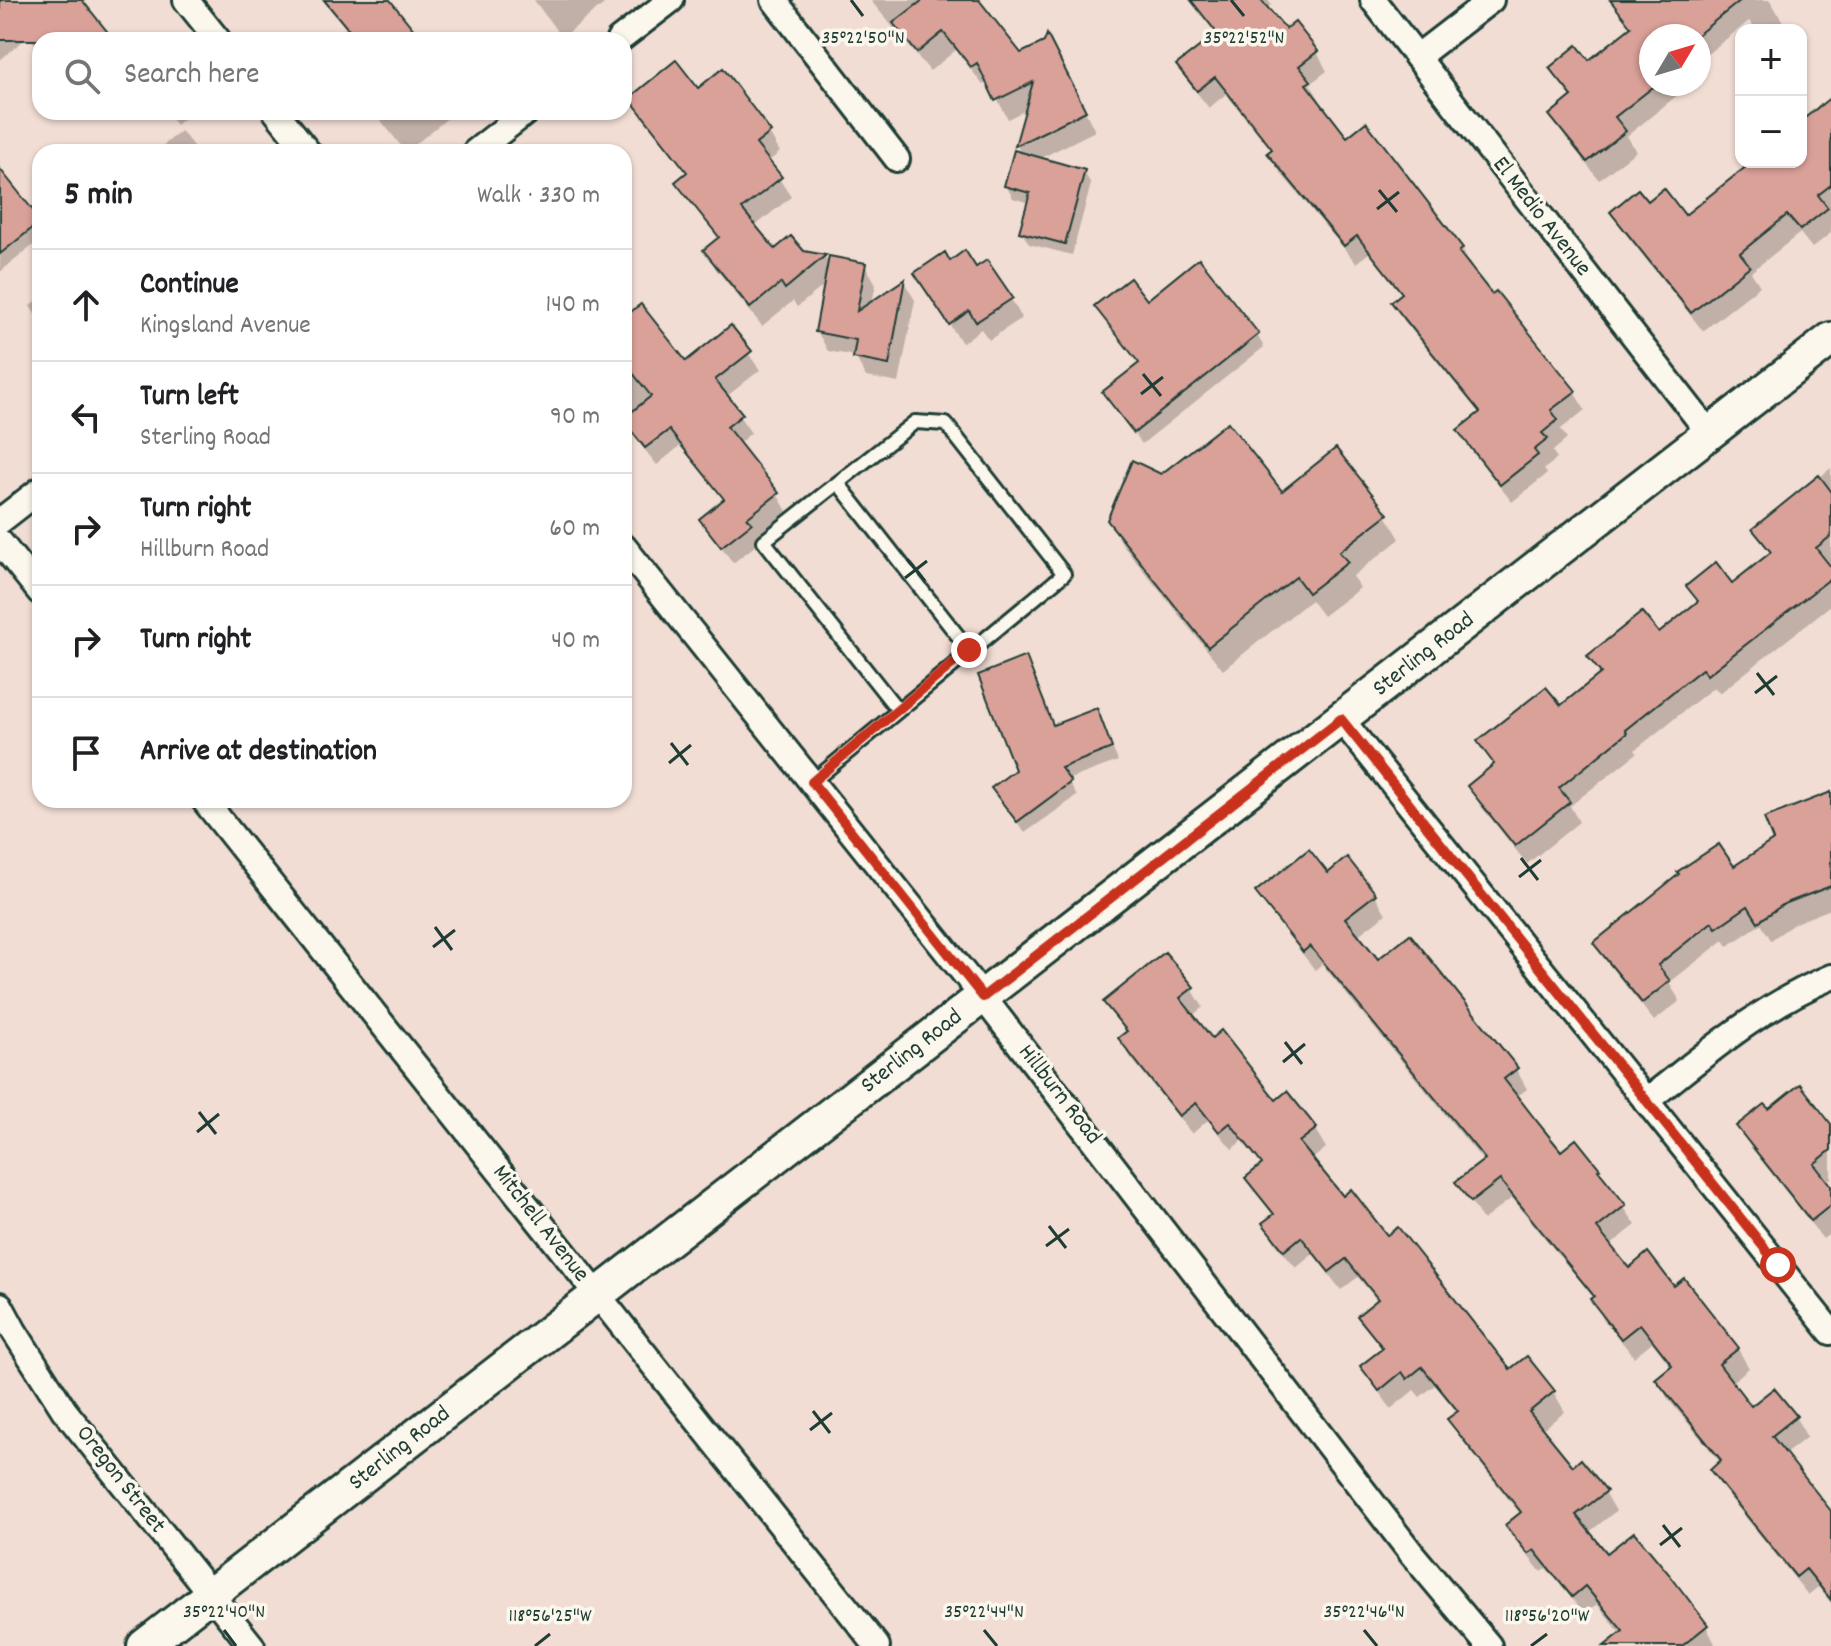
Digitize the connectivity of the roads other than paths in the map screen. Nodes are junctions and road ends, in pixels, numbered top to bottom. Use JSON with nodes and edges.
{"nodes":[{"id":1,"x":186,"y":0,"type":"edge"},
{"id":2,"x":671,"y":0,"type":"edge"},
{"id":3,"x":774,"y":0,"type":"edge"},
{"id":4,"x":1373,"y":0,"type":"edge"},
{"id":5,"x":1491,"y":0,"type":"edge"},
{"id":6,"x":212,"y":32,"type":"edge"},
{"id":7,"x":629,"y":32,"type":"edge"},
{"id":8,"x":1417,"y":57,"type":"junction"},
{"id":9,"x":282,"y":120,"type":"edge"},
{"id":10,"x":516,"y":120,"type":"edge"},
{"id":11,"x":302,"y":144,"type":"edge"},
{"id":12,"x":485,"y":144,"type":"edge"},
{"id":13,"x":897,"y":159,"type":"dead end"},
{"id":14,"x":1831,"y":339,"type":"edge"},
{"id":15,"x":1710,"y":434,"type":"junction"},
{"id":16,"x":838,"y":483,"type":"junction"},
{"id":17,"x":32,"y":496,"type":"edge"},
{"id":18,"x":0,"y":521,"type":"edge"},
{"id":19,"x":0,"y":542,"type":"edge"},
{"id":20,"x":632,"y":557,"type":"edge"},
{"id":21,"x":32,"y":582,"type":"edge"},
{"id":22,"x":969,"y":650,"type":"junction"},
{"id":23,"x":897,"y":709,"type":"junction"},
{"id":24,"x":1341,"y":719,"type":"junction"},
{"id":25,"x":812,"y":782,"type":"junction"},
{"id":26,"x":210,"y":808,"type":"edge"},
{"id":27,"x":1831,"y":977,"type":"edge"},
{"id":28,"x":983,"y":997,"type":"junction"},
{"id":29,"x":1646,"y":1101,"type":"junction"},
{"id":30,"x":597,"y":1296,"type":"junction"},
{"id":31,"x":0,"y":1305,"type":"edge"},
{"id":32,"x":1831,"y":1332,"type":"edge"},
{"id":33,"x":211,"y":1595,"type":"junction"},
{"id":34,"x":144,"y":1646,"type":"edge"},
{"id":35,"x":252,"y":1646,"type":"edge"},
{"id":36,"x":877,"y":1646,"type":"edge"},
{"id":37,"x":1489,"y":1646,"type":"edge"}],
"edges":[{"from":1,"to":6,"type":"street"},
{"from":2,"to":7,"type":"street"},
{"from":3,"to":13,"type":"street"},
{"from":4,"to":8,"type":"street","name":"El Medio Avenue"},
{"from":5,"to":8,"type":"street"},
{"from":8,"to":15,"type":"street","name":"El Medio Avenue"},
{"from":9,"to":11,"type":"street"},
{"from":10,"to":12,"type":"street"},
{"from":14,"to":15,"type":"street","name":"Sterling Road"},
{"from":15,"to":24,"type":"street","name":"Sterling Road"},
{"from":16,"to":22,"type":"lane"},
{"from":16,"to":22,"type":"lane"},
{"from":16,"to":23,"type":"lane"},
{"from":17,"to":18,"type":"street"},
{"from":19,"to":21,"type":"street"},
{"from":20,"to":25,"type":"street","name":"Hillburn Road"},
{"from":22,"to":23,"type":"lane"},
{"from":23,"to":25,"type":"lane"},
{"from":24,"to":28,"type":"street","name":"Sterling Road"},
{"from":24,"to":29,"type":"street"},
{"from":25,"to":28,"type":"street","name":"Hillburn Road"},
{"from":26,"to":30,"type":"street","name":"Mitchell Avenue"},
{"from":27,"to":29,"type":"street"},
{"from":28,"to":30,"type":"street","name":"Sterling Road"},
{"from":28,"to":37,"type":"street","name":"Hillburn Road"},
{"from":29,"to":32,"type":"street"},
{"from":30,"to":33,"type":"street","name":"Sterling Road"},
{"from":30,"to":36,"type":"street","name":"Mitchell Avenue"},
{"from":31,"to":33,"type":"street","name":"Oregon Street"},
{"from":33,"to":34,"type":"street","name":"Sterling Road"},
{"from":33,"to":35,"type":"street","name":"Oregon Street"}]}
